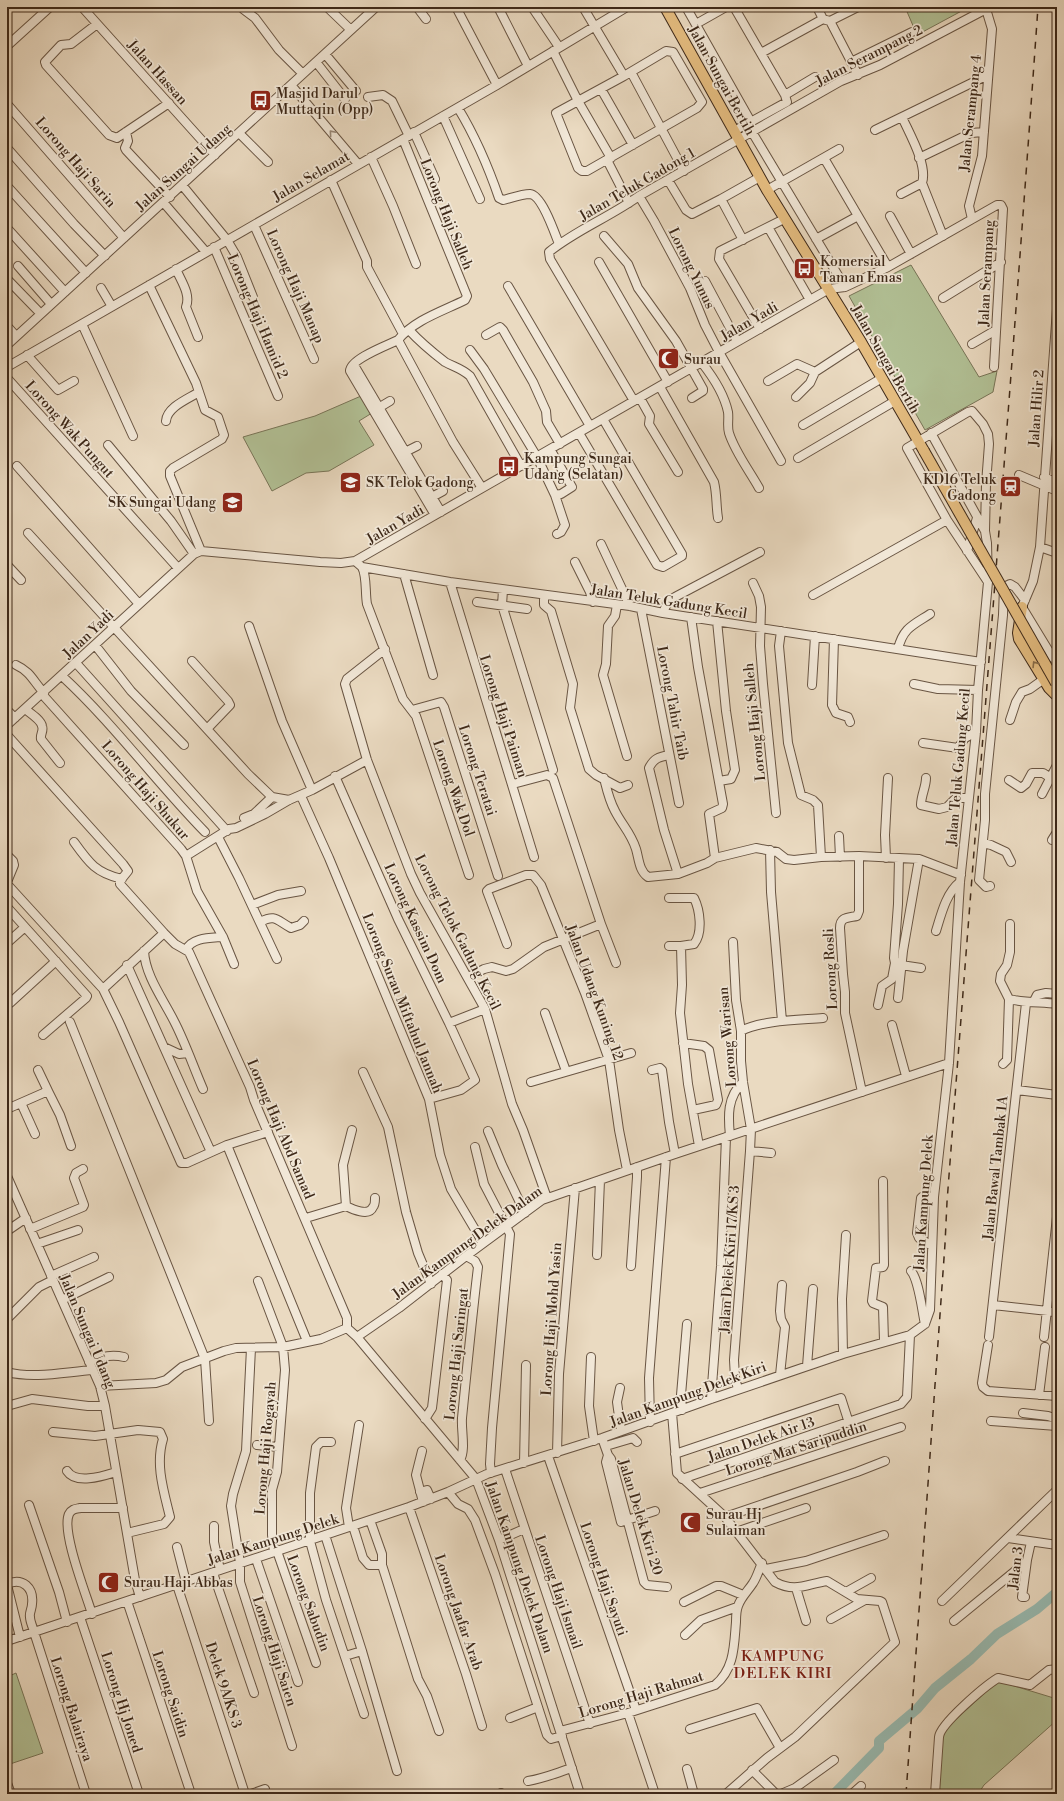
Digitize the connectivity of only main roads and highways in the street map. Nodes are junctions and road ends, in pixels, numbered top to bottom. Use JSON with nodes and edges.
{"nodes":[{"id":1,"x":665,"y":7,"type":"edge"},
{"id":2,"x":1023,"y":603,"type":"road end"},
{"id":3,"x":1056,"y":684,"type":"edge"},
{"id":4,"x":1057,"y":696,"type":"edge"}],
"edges":[{"from":1,"to":3,"type":"main road","name":"Jalan Sungai Bertih","bridge":true},
{"from":4,"to":2,"type":"main road","one_way":true}]}
